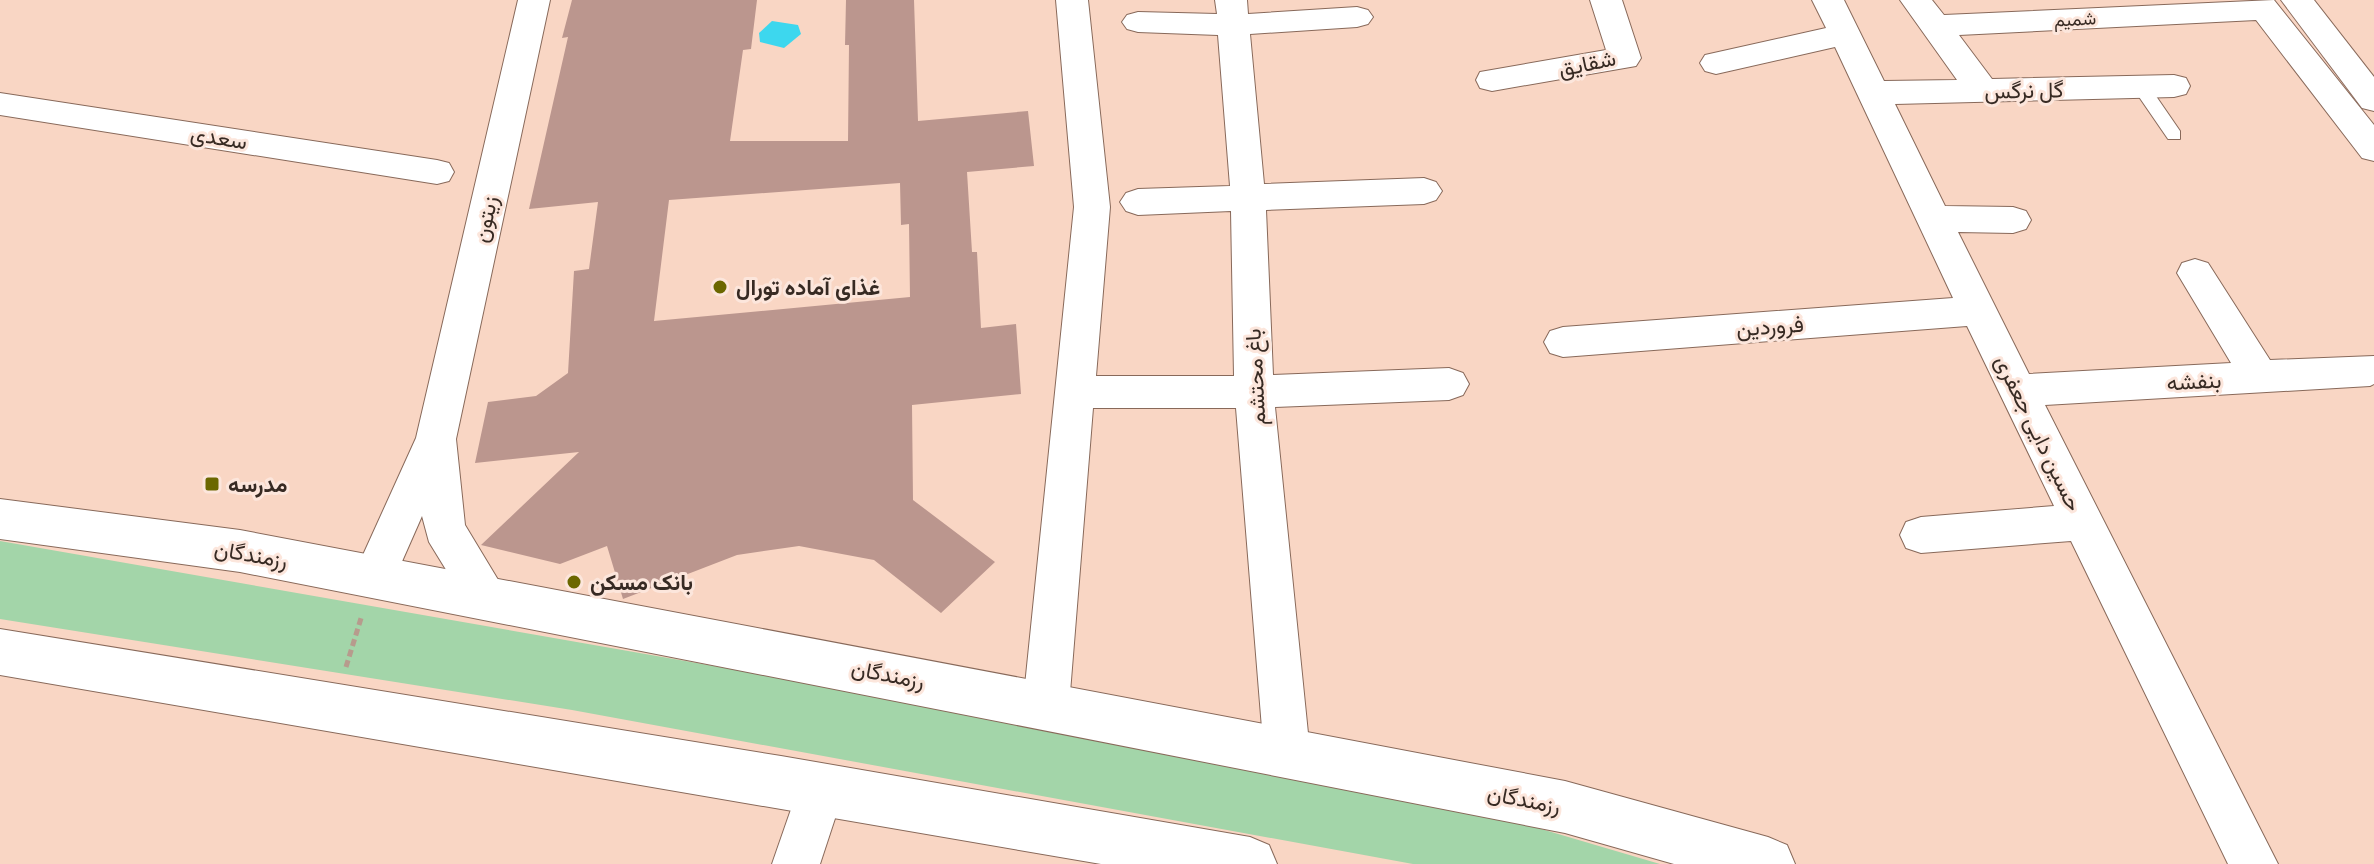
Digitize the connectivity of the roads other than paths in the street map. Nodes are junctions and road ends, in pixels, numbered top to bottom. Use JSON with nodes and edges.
{"nodes":[{"id":1,"x":534,"y":0,"type":"edge"},
{"id":2,"x":1072,"y":0,"type":"edge"},
{"id":3,"x":1606,"y":0,"type":"edge"},
{"id":4,"x":2297,"y":0,"type":"edge"},
{"id":5,"x":2260,"y":5,"type":"edge"},
{"id":6,"x":1232,"y":12,"type":"edge"},
{"id":7,"x":1924,"y":13,"type":"edge"},
{"id":8,"x":1357,"y":17,"type":"dead end"},
{"id":9,"x":1836,"y":17,"type":"edge"},
{"id":10,"x":1138,"y":22,"type":"dead end"},
{"id":11,"x":1716,"y":63,"type":"dead end"},
{"id":12,"x":1492,"y":80,"type":"dead end"},
{"id":13,"x":2174,"y":86,"type":"dead end"},
{"id":14,"x":2141,"y":87,"type":"junction"},
{"id":15,"x":1983,"y":91,"type":"junction"},
{"id":16,"x":1873,"y":93,"type":"junction"},
{"id":17,"x":2374,"y":100,"type":"edge"},
{"id":18,"x":0,"y":104,"type":"edge"},
{"id":19,"x":2174,"y":135,"type":"dead end"},
{"id":20,"x":2374,"y":149,"type":"edge"},
{"id":21,"x":437,"y":172,"type":"dead end"},
{"id":22,"x":1424,"y":191,"type":"dead end"},
{"id":23,"x":1248,"y":197,"type":"junction"},
{"id":24,"x":1138,"y":202,"type":"dead end"},
{"id":25,"x":1934,"y":219,"type":"junction"},
{"id":26,"x":2013,"y":220,"type":"dead end"},
{"id":27,"x":2195,"y":273,"type":"dead end"},
{"id":28,"x":1978,"y":311,"type":"junction"},
{"id":29,"x":1563,"y":342,"type":"dead end"},
{"id":30,"x":2370,"y":370,"type":"dead end"},
{"id":31,"x":2260,"y":377,"type":"junction"},
{"id":32,"x":1449,"y":384,"type":"dead end"},
{"id":33,"x":2018,"y":391,"type":"junction"},
{"id":34,"x":1091,"y":392,"type":"dead end"},
{"id":35,"x":1254,"y":392,"type":"junction"},
{"id":36,"x":436,"y":438,"type":"junction"},
{"id":37,"x":0,"y":519,"type":"edge"},
{"id":38,"x":2083,"y":522,"type":"junction"},
{"id":39,"x":1921,"y":535,"type":"dead end"},
{"id":40,"x":374,"y":577,"type":"junction"},
{"id":41,"x":487,"y":598,"type":"junction"},
{"id":42,"x":0,"y":652,"type":"edge"},
{"id":43,"x":1046,"y":705,"type":"junction"},
{"id":44,"x":1287,"y":753,"type":"junction"},
{"id":45,"x":821,"y":788,"type":"junction"},
{"id":46,"x":796,"y":864,"type":"edge"},
{"id":47,"x":1250,"y":864,"type":"edge"},
{"id":48,"x":1768,"y":864,"type":"edge"},
{"id":49,"x":2254,"y":864,"type":"edge"}],
"edges":[{"from":1,"to":36,"type":"street","name":"زیتون"},
{"from":2,"to":43,"type":"street"},
{"from":3,"to":12,"type":"street","name":"شقایق"},
{"from":4,"to":17,"type":"street"},
{"from":5,"to":7,"type":"street","name":"شمیم"},
{"from":5,"to":20,"type":"street"},
{"from":6,"to":8,"type":"street"},
{"from":6,"to":10,"type":"street"},
{"from":6,"to":23,"type":"street","name":"باغ محتشم"},
{"from":7,"to":15,"type":"street","name":"شمیم"},
{"from":9,"to":11,"type":"street"},
{"from":9,"to":16,"type":"street","name":"حسین دایی جعفری"},
{"from":13,"to":14,"type":"street","name":"گل نرگس"},
{"from":14,"to":15,"type":"street","name":"گل نرگس"},
{"from":14,"to":19,"type":"lane"},
{"from":15,"to":16,"type":"street","name":"گل نرگس"},
{"from":16,"to":25,"type":"street","name":"حسین دایی جعفری"},
{"from":18,"to":21,"type":"street","name":"سعدی"},
{"from":22,"to":23,"type":"street"},
{"from":23,"to":24,"type":"street"},
{"from":23,"to":35,"type":"street","name":"باغ محتشم"},
{"from":25,"to":26,"type":"street"},
{"from":25,"to":28,"type":"street","name":"حسین دایی جعفری"},
{"from":27,"to":31,"type":"street"},
{"from":28,"to":29,"type":"street","name":"فروردین"},
{"from":28,"to":33,"type":"street","name":"حسین دایی جعفری"},
{"from":30,"to":31,"type":"street","name":"بنفشه"},
{"from":31,"to":33,"type":"street","name":"بنفشه"},
{"from":32,"to":35,"type":"street"},
{"from":33,"to":38,"type":"street","name":"حسین دایی جعفری"},
{"from":34,"to":35,"type":"street"},
{"from":35,"to":44,"type":"street","name":"باغ محتشم"},
{"from":36,"to":40,"type":"street"},
{"from":36,"to":41,"type":"street"},
{"from":37,"to":40,"type":"main road","name":"رزمندگان"},
{"from":38,"to":39,"type":"street"},
{"from":38,"to":49,"type":"street","name":"حسین دایی جعفری"},
{"from":40,"to":41,"type":"main road","name":"رزمندگان"},
{"from":41,"to":43,"type":"main road","name":"رزمندگان"},
{"from":42,"to":45,"type":"main road"},
{"from":43,"to":44,"type":"main road","name":"رزمندگان"},
{"from":44,"to":48,"type":"main road","name":"رزمندگان"},
{"from":45,"to":46,"type":"street"},
{"from":45,"to":47,"type":"main road"}]}
